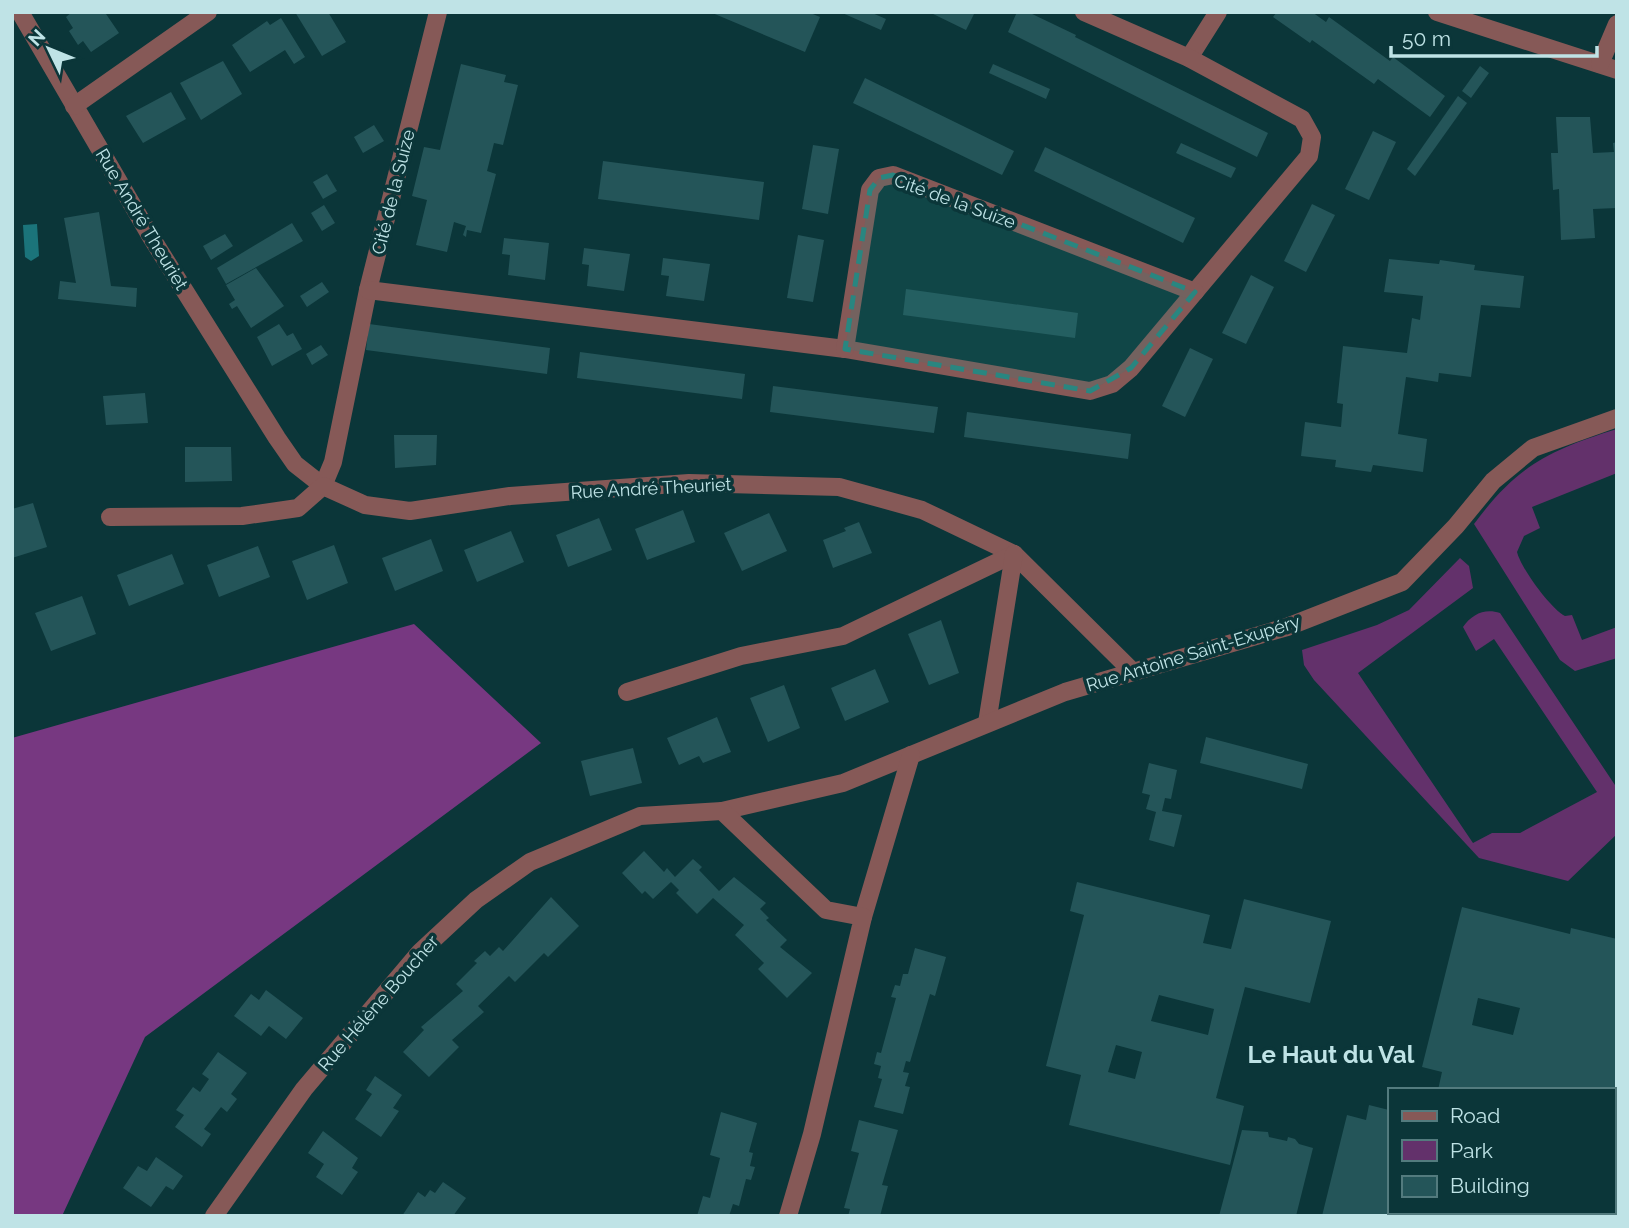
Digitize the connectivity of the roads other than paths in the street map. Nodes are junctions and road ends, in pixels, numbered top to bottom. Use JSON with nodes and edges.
{"nodes":[{"id":1,"x":20,"y":12,"type":"edge"},
{"id":2,"x":208,"y":12,"type":"edge"},
{"id":3,"x":438,"y":12,"type":"edge"},
{"id":4,"x":1084,"y":12,"type":"edge"},
{"id":5,"x":1218,"y":12,"type":"edge"},
{"id":6,"x":1437,"y":12,"type":"edge"},
{"id":7,"x":1617,"y":24,"type":"edge"},
{"id":8,"x":1189,"y":58,"type":"junction"},
{"id":9,"x":1608,"y":67,"type":"edge"},
{"id":10,"x":74,"y":106,"type":"junction"},
{"id":11,"x":368,"y":290,"type":"junction"},
{"id":12,"x":1195,"y":292,"type":"junction"},
{"id":13,"x":845,"y":349,"type":"junction"},
{"id":14,"x":1617,"y":418,"type":"edge"},
{"id":15,"x":323,"y":486,"type":"junction"},
{"id":16,"x":110,"y":517,"type":"dead end"},
{"id":17,"x":1014,"y":554,"type":"junction"},
{"id":18,"x":1130,"y":670,"type":"junction"},
{"id":19,"x":627,"y":692,"type":"dead end"},
{"id":20,"x":987,"y":723,"type":"junction"},
{"id":21,"x":911,"y":755,"type":"junction"},
{"id":22,"x":722,"y":811,"type":"junction"},
{"id":23,"x":863,"y":917,"type":"junction"},
{"id":24,"x":214,"y":1216,"type":"edge"},
{"id":25,"x":788,"y":1216,"type":"edge"}],
"edges":[{"from":1,"to":10,"type":"street","name":"Rue André Theuriet"},
{"from":2,"to":10,"type":"street"},
{"from":3,"to":11,"type":"street","name":"Cité de la Suize"},
{"from":4,"to":8,"type":"street"},
{"from":5,"to":8,"type":"street"},
{"from":6,"to":9,"type":"street"},
{"from":7,"to":9,"type":"street"},
{"from":8,"to":12,"type":"street"},
{"from":10,"to":15,"type":"street","name":"Rue André Theuriet"},
{"from":11,"to":13,"type":"street"},
{"from":11,"to":15,"type":"street","name":"Cité de la Suize"},
{"from":12,"to":13,"type":"street"},
{"from":12,"to":13,"type":"street","name":"Cité de la Suize"},
{"from":14,"to":18,"type":"street","name":"Rue Antoine Saint-Exupéry"},
{"from":15,"to":16,"type":"street"},
{"from":15,"to":17,"type":"street","name":"Rue André Theuriet"},
{"from":17,"to":18,"type":"street","name":"Rue André Theuriet"},
{"from":17,"to":19,"type":"street"},
{"from":17,"to":20,"type":"street"},
{"from":18,"to":20,"type":"street","name":"Rue Antoine Saint-Exupéry"},
{"from":20,"to":21,"type":"street","name":"Rue Antoine Saint-Exupéry"},
{"from":21,"to":22,"type":"street","name":"Rue Antoine Saint-Exupéry"},
{"from":21,"to":23,"type":"street"},
{"from":22,"to":23,"type":"street"},
{"from":22,"to":24,"type":"street","name":"Rue Hélène Boucher"},
{"from":23,"to":25,"type":"street"}]}
